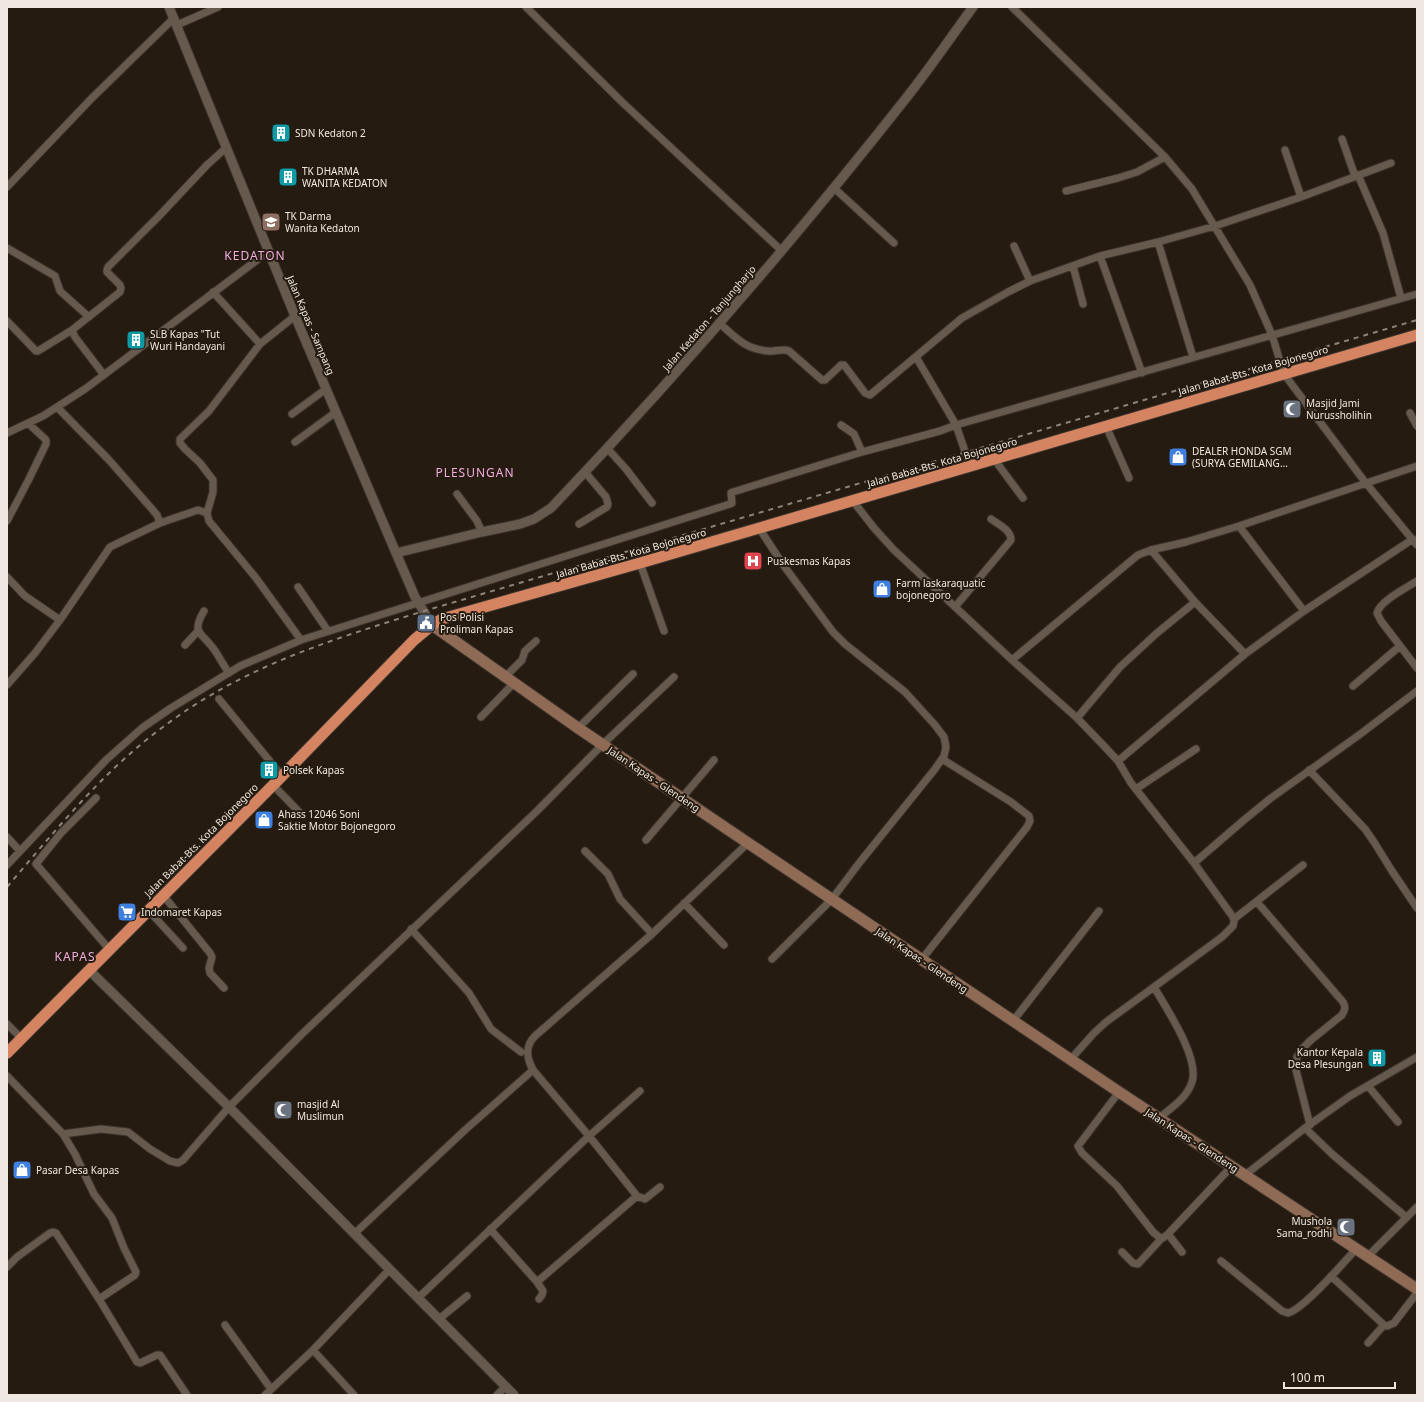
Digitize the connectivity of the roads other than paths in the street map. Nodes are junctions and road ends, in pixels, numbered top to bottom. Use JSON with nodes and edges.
{"nodes":[{"id":1,"x":169,"y":7,"type":"edge"},
{"id":2,"x":218,"y":7,"type":"edge"},
{"id":3,"x":526,"y":7,"type":"edge"},
{"id":4,"x":973,"y":7,"type":"edge"},
{"id":5,"x":1012,"y":7,"type":"edge"},
{"id":6,"x":175,"y":22,"type":"junction"},
{"id":7,"x":1342,"y":140,"type":"dead end"},
{"id":8,"x":227,"y":147,"type":"junction"},
{"id":9,"x":1285,"y":150,"type":"dead end"},
{"id":10,"x":1165,"y":157,"type":"junction"},
{"id":11,"x":1391,"y":163,"type":"dead end"},
{"id":12,"x":1357,"y":176,"type":"junction"},
{"id":13,"x":7,"y":187,"type":"edge"},
{"id":14,"x":834,"y":188,"type":"junction"},
{"id":15,"x":1066,"y":191,"type":"dead end"},
{"id":16,"x":1301,"y":197,"type":"junction"},
{"id":17,"x":1215,"y":226,"type":"junction"},
{"id":18,"x":1158,"y":242,"type":"junction"},
{"id":19,"x":894,"y":243,"type":"dead end"},
{"id":20,"x":1014,"y":246,"type":"dead end"},
{"id":21,"x":7,"y":248,"type":"edge"},
{"id":22,"x":269,"y":251,"type":"junction"},
{"id":23,"x":782,"y":251,"type":"junction"},
{"id":24,"x":1100,"y":256,"type":"junction"},
{"id":25,"x":1073,"y":266,"type":"junction"},
{"id":26,"x":1030,"y":281,"type":"junction"},
{"id":27,"x":213,"y":292,"type":"junction"},
{"id":28,"x":1417,"y":294,"type":"edge"},
{"id":29,"x":1401,"y":298,"type":"junction"},
{"id":30,"x":1083,"y":304,"type":"dead end"},
{"id":31,"x":295,"y":316,"type":"junction"},
{"id":32,"x":89,"y":317,"type":"junction"},
{"id":33,"x":7,"y":321,"type":"edge"},
{"id":34,"x":720,"y":323,"type":"junction"},
{"id":35,"x":72,"y":330,"type":"junction"},
{"id":36,"x":1272,"y":335,"type":"junction"},
{"id":37,"x":1417,"y":335,"type":"edge"},
{"id":38,"x":260,"y":344,"type":"junction"},
{"id":39,"x":916,"y":357,"type":"junction"},
{"id":40,"x":1193,"y":357,"type":"junction"},
{"id":41,"x":1142,"y":373,"type":"junction"},
{"id":42,"x":1284,"y":374,"type":"junction"},
{"id":43,"x":104,"y":375,"type":"junction"},
{"id":44,"x":326,"y":389,"type":"junction"},
{"id":45,"x":57,"y":407,"type":"junction"},
{"id":46,"x":336,"y":412,"type":"junction"},
{"id":47,"x":1410,"y":413,"type":"dead end"},
{"id":48,"x":292,"y":414,"type":"dead end"},
{"id":49,"x":28,"y":424,"type":"junction"},
{"id":50,"x":841,"y":425,"type":"dead end"},
{"id":51,"x":956,"y":426,"type":"junction"},
{"id":52,"x":1106,"y":426,"type":"junction"},
{"id":53,"x":1417,"y":426,"type":"edge"},
{"id":54,"x":8,"y":430,"type":"edge"},
{"id":55,"x":295,"y":442,"type":"dead end"},
{"id":56,"x":607,"y":448,"type":"junction"},
{"id":57,"x":862,"y":452,"type":"junction"},
{"id":58,"x":994,"y":459,"type":"junction"},
{"id":59,"x":970,"y":466,"type":"junction"},
{"id":60,"x":1417,"y":466,"type":"edge"},
{"id":61,"x":585,"y":472,"type":"junction"},
{"id":62,"x":1129,"y":478,"type":"dead end"},
{"id":63,"x":1365,"y":482,"type":"junction"},
{"id":64,"x":457,"y":494,"type":"dead end"},
{"id":65,"x":1023,"y":498,"type":"dead end"},
{"id":66,"x":853,"y":501,"type":"junction"},
{"id":67,"x":652,"y":503,"type":"dead end"},
{"id":68,"x":207,"y":513,"type":"junction"},
{"id":69,"x":991,"y":519,"type":"dead end"},
{"id":70,"x":7,"y":521,"type":"edge"},
{"id":71,"x":160,"y":523,"type":"junction"},
{"id":72,"x":579,"y":524,"type":"dead end"},
{"id":73,"x":1239,"y":526,"type":"junction"},
{"id":74,"x":759,"y":528,"type":"junction"},
{"id":75,"x":482,"y":532,"type":"junction"},
{"id":76,"x":1415,"y":542,"type":"edge"},
{"id":77,"x":1151,"y":550,"type":"junction"},
{"id":78,"x":396,"y":553,"type":"junction"},
{"id":79,"x":640,"y":563,"type":"junction"},
{"id":80,"x":7,"y":577,"type":"edge"},
{"id":81,"x":1417,"y":581,"type":"edge"},
{"id":82,"x":298,"y":586,"type":"dead end"},
{"id":83,"x":418,"y":602,"type":"junction"},
{"id":84,"x":1195,"y":602,"type":"junction"},
{"id":85,"x":955,"y":607,"type":"junction"},
{"id":86,"x":204,"y":611,"type":"dead end"},
{"id":87,"x":1304,"y":611,"type":"junction"},
{"id":88,"x":60,"y":620,"type":"junction"},
{"id":89,"x":432,"y":625,"type":"junction"},
{"id":90,"x":664,"y":630,"type":"dead end"},
{"id":91,"x":198,"y":631,"type":"junction"},
{"id":92,"x":328,"y":631,"type":"junction"},
{"id":93,"x":301,"y":640,"type":"junction"},
{"id":94,"x":536,"y":641,"type":"dead end"},
{"id":95,"x":185,"y":645,"type":"dead end"},
{"id":96,"x":1400,"y":646,"type":"junction"},
{"id":97,"x":1245,"y":654,"type":"junction"},
{"id":98,"x":1012,"y":660,"type":"junction"},
{"id":99,"x":1417,"y":668,"type":"edge"},
{"id":100,"x":228,"y":673,"type":"junction"},
{"id":101,"x":633,"y":674,"type":"dead end"},
{"id":102,"x":674,"y":677,"type":"dead end"},
{"id":103,"x":509,"y":680,"type":"junction"},
{"id":104,"x":7,"y":685,"type":"edge"},
{"id":105,"x":1353,"y":686,"type":"dead end"},
{"id":106,"x":1417,"y":691,"type":"edge"},
{"id":107,"x":219,"y":699,"type":"dead end"},
{"id":108,"x":481,"y":717,"type":"dead end"},
{"id":109,"x":1077,"y":718,"type":"junction"},
{"id":110,"x":578,"y":728,"type":"junction"},
{"id":111,"x":603,"y":744,"type":"junction"},
{"id":112,"x":1196,"y":749,"type":"dead end"},
{"id":113,"x":942,"y":759,"type":"junction"},
{"id":114,"x":714,"y":760,"type":"dead end"},
{"id":115,"x":1118,"y":761,"type":"junction"},
{"id":116,"x":1309,"y":770,"type":"junction"},
{"id":117,"x":282,"y":776,"type":"junction"},
{"id":118,"x":273,"y":785,"type":"junction"},
{"id":119,"x":1136,"y":789,"type":"junction"},
{"id":120,"x":96,"y":798,"type":"dead end"},
{"id":121,"x":682,"y":798,"type":"junction"},
{"id":122,"x":302,"y":815,"type":"dead end"},
{"id":123,"x":7,"y":836,"type":"edge"},
{"id":124,"x":646,"y":840,"type":"dead end"},
{"id":125,"x":748,"y":843,"type":"junction"},
{"id":126,"x":20,"y":851,"type":"junction"},
{"id":127,"x":585,"y":851,"type":"dead end"},
{"id":128,"x":1194,"y":863,"type":"junction"},
{"id":129,"x":7,"y":865,"type":"edge"},
{"id":130,"x":1303,"y":865,"type":"dead end"},
{"id":131,"x":163,"y":895,"type":"junction"},
{"id":132,"x":832,"y":899,"type":"junction"},
{"id":133,"x":1257,"y":902,"type":"junction"},
{"id":134,"x":684,"y":903,"type":"junction"},
{"id":135,"x":1417,"y":908,"type":"edge"},
{"id":136,"x":148,"y":910,"type":"junction"},
{"id":137,"x":1099,"y":911,"type":"dead end"},
{"id":138,"x":1234,"y":920,"type":"junction"},
{"id":139,"x":411,"y":929,"type":"junction"},
{"id":140,"x":652,"y":934,"type":"junction"},
{"id":141,"x":724,"y":945,"type":"dead end"},
{"id":142,"x":183,"y":948,"type":"dead end"},
{"id":143,"x":109,"y":949,"type":"junction"},
{"id":144,"x":772,"y":959,"type":"dead end"},
{"id":145,"x":922,"y":959,"type":"junction"},
{"id":146,"x":89,"y":970,"type":"junction"},
{"id":147,"x":1154,"y":987,"type":"junction"},
{"id":148,"x":224,"y":988,"type":"dead end"},
{"id":149,"x":1013,"y":1021,"type":"junction"},
{"id":150,"x":7,"y":1024,"type":"edge"},
{"id":151,"x":21,"y":1038,"type":"junction"},
{"id":152,"x":530,"y":1043,"type":"junction"},
{"id":153,"x":521,"y":1052,"type":"junction"},
{"id":154,"x":7,"y":1053,"type":"edge"},
{"id":155,"x":1417,"y":1057,"type":"edge"},
{"id":156,"x":1070,"y":1060,"type":"junction"},
{"id":157,"x":532,"y":1066,"type":"junction"},
{"id":158,"x":7,"y":1076,"type":"edge"},
{"id":159,"x":1368,"y":1086,"type":"junction"},
{"id":160,"x":640,"y":1091,"type":"dead end"},
{"id":161,"x":1119,"y":1092,"type":"junction"},
{"id":162,"x":229,"y":1107,"type":"junction"},
{"id":163,"x":1159,"y":1118,"type":"junction"},
{"id":164,"x":1398,"y":1122,"type":"dead end"},
{"id":165,"x":1307,"y":1126,"type":"junction"},
{"id":166,"x":63,"y":1134,"type":"junction"},
{"id":167,"x":588,"y":1136,"type":"junction"},
{"id":168,"x":1232,"y":1166,"type":"junction"},
{"id":169,"x":1245,"y":1175,"type":"junction"},
{"id":170,"x":660,"y":1187,"type":"dead end"},
{"id":171,"x":637,"y":1196,"type":"junction"},
{"id":172,"x":1417,"y":1207,"type":"edge"},
{"id":173,"x":1406,"y":1217,"type":"junction"},
{"id":174,"x":490,"y":1229,"type":"junction"},
{"id":175,"x":354,"y":1234,"type":"junction"},
{"id":176,"x":1165,"y":1236,"type":"junction"},
{"id":177,"x":1357,"y":1248,"type":"junction"},
{"id":178,"x":1122,"y":1252,"type":"dead end"},
{"id":179,"x":1182,"y":1252,"type":"dead end"},
{"id":180,"x":1368,"y":1256,"type":"junction"},
{"id":181,"x":1221,"y":1262,"type":"dead end"},
{"id":182,"x":7,"y":1267,"type":"edge"},
{"id":183,"x":389,"y":1270,"type":"junction"},
{"id":184,"x":1331,"y":1276,"type":"junction"},
{"id":185,"x":537,"y":1282,"type":"junction"},
{"id":186,"x":1417,"y":1289,"type":"edge"},
{"id":187,"x":1417,"y":1294,"type":"edge"},
{"id":188,"x":467,"y":1296,"type":"dead end"},
{"id":189,"x":418,"y":1298,"type":"junction"},
{"id":190,"x":99,"y":1299,"type":"junction"},
{"id":191,"x":539,"y":1299,"type":"dead end"},
{"id":192,"x":439,"y":1320,"type":"junction"},
{"id":193,"x":225,"y":1325,"type":"dead end"},
{"id":194,"x":1384,"y":1325,"type":"junction"},
{"id":195,"x":1368,"y":1343,"type":"dead end"},
{"id":196,"x":313,"y":1350,"type":"junction"},
{"id":197,"x":506,"y":1386,"type":"junction"},
{"id":198,"x":272,"y":1389,"type":"junction"},
{"id":199,"x":187,"y":1395,"type":"edge"},
{"id":200,"x":265,"y":1395,"type":"edge"},
{"id":201,"x":354,"y":1395,"type":"edge"},
{"id":202,"x":497,"y":1395,"type":"edge"},
{"id":203,"x":514,"y":1395,"type":"edge"}],
"edges":[{"from":1,"to":6,"type":"street","name":"Jalan Kapas - Sampang"},
{"from":2,"to":6,"type":"street"},
{"from":3,"to":23,"type":"street"},
{"from":4,"to":14,"type":"street","name":"Jalan Kedaton - Tanjungharjo"},
{"from":5,"to":10,"type":"street"},
{"from":6,"to":8,"type":"street","name":"Jalan Kapas - Sampang"},
{"from":6,"to":13,"type":"street"},
{"from":7,"to":12,"type":"street"},
{"from":8,"to":22,"type":"street","name":"Jalan Kapas - Sampang"},
{"from":8,"to":32,"type":"street"},
{"from":9,"to":16,"type":"street"},
{"from":10,"to":15,"type":"street"},
{"from":10,"to":17,"type":"street"},
{"from":11,"to":12,"type":"street"},
{"from":12,"to":16,"type":"street"},
{"from":12,"to":29,"type":"street"},
{"from":14,"to":19,"type":"street"},
{"from":14,"to":23,"type":"street","name":"Jalan Kedaton - Tanjungharjo"},
{"from":16,"to":17,"type":"street"},
{"from":17,"to":18,"type":"street"},
{"from":17,"to":36,"type":"street"},
{"from":18,"to":24,"type":"street"},
{"from":18,"to":40,"type":"street"},
{"from":20,"to":26,"type":"street"},
{"from":21,"to":32,"type":"street"},
{"from":22,"to":27,"type":"street"},
{"from":22,"to":31,"type":"street","name":"Jalan Kapas - Sampang"},
{"from":23,"to":34,"type":"street","name":"Jalan Kedaton - Tanjungharjo"},
{"from":24,"to":25,"type":"street"},
{"from":24,"to":41,"type":"street"},
{"from":25,"to":26,"type":"street"},
{"from":25,"to":30,"type":"street"},
{"from":26,"to":39,"type":"street"},
{"from":27,"to":38,"type":"street"},
{"from":27,"to":43,"type":"street"},
{"from":28,"to":29,"type":"street"},
{"from":29,"to":36,"type":"street"},
{"from":31,"to":38,"type":"street"},
{"from":31,"to":44,"type":"street","name":"Jalan Kapas - Sampang"},
{"from":32,"to":35,"type":"street"},
{"from":33,"to":35,"type":"street"},
{"from":34,"to":39,"type":"street"},
{"from":34,"to":56,"type":"street","name":"Jalan Kedaton - Tanjungharjo"},
{"from":35,"to":43,"type":"street"},
{"from":36,"to":40,"type":"street"},
{"from":36,"to":42,"type":"street"},
{"from":37,"to":42,"type":"highway","name":"Jalan Babat-Bts. Kota Bojonegoro"},
{"from":38,"to":68,"type":"street"},
{"from":39,"to":51,"type":"street"},
{"from":40,"to":41,"type":"street"},
{"from":41,"to":51,"type":"street"},
{"from":42,"to":52,"type":"highway","name":"Jalan Babat-Bts. Kota Bojonegoro"},
{"from":42,"to":63,"type":"street"},
{"from":43,"to":45,"type":"street"},
{"from":44,"to":46,"type":"street","name":"Jalan Kapas - Sampang"},
{"from":44,"to":48,"type":"street"},
{"from":45,"to":49,"type":"street"},
{"from":45,"to":71,"type":"street"},
{"from":46,"to":55,"type":"street"},
{"from":46,"to":78,"type":"street","name":"Jalan Kapas - Sampang"},
{"from":47,"to":53,"type":"street"},
{"from":49,"to":54,"type":"street"},
{"from":49,"to":70,"type":"street"},
{"from":50,"to":57,"type":"street"},
{"from":51,"to":57,"type":"street"},
{"from":51,"to":59,"type":"street"},
{"from":52,"to":58,"type":"highway","name":"Jalan Babat-Bts. Kota Bojonegoro"},
{"from":52,"to":62,"type":"street"},
{"from":56,"to":61,"type":"street","name":"Jalan Kedaton - Tanjungharjo"},
{"from":56,"to":67,"type":"street"},
{"from":57,"to":83,"type":"street"},
{"from":58,"to":59,"type":"highway","name":"Jalan Babat-Bts. Kota Bojonegoro"},
{"from":58,"to":65,"type":"street"},
{"from":59,"to":66,"type":"highway","name":"Jalan Babat-Bts. Kota Bojonegoro"},
{"from":60,"to":63,"type":"street"},
{"from":61,"to":72,"type":"street"},
{"from":61,"to":75,"type":"street","name":"Jalan Kedaton - Tanjungharjo"},
{"from":63,"to":73,"type":"street"},
{"from":63,"to":76,"type":"street"},
{"from":64,"to":75,"type":"street"},
{"from":66,"to":74,"type":"highway","name":"Jalan Babat-Bts. Kota Bojonegoro"},
{"from":66,"to":85,"type":"street"},
{"from":68,"to":71,"type":"street"},
{"from":68,"to":93,"type":"street"},
{"from":69,"to":85,"type":"street"},
{"from":71,"to":88,"type":"street"},
{"from":73,"to":77,"type":"street"},
{"from":73,"to":87,"type":"street"},
{"from":74,"to":79,"type":"highway","name":"Jalan Babat-Bts. Kota Bojonegoro"},
{"from":74,"to":113,"type":"street"},
{"from":75,"to":78,"type":"street","name":"Jalan Kedaton - Tanjungharjo"},
{"from":76,"to":87,"type":"street"},
{"from":77,"to":84,"type":"street"},
{"from":77,"to":98,"type":"street"},
{"from":78,"to":83,"type":"street","name":"Jalan Kapas - Sampang"},
{"from":79,"to":89,"type":"highway","name":"Jalan Babat-Bts. Kota Bojonegoro"},
{"from":79,"to":90,"type":"street"},
{"from":80,"to":88,"type":"street"},
{"from":81,"to":96,"type":"street"},
{"from":82,"to":92,"type":"street"},
{"from":83,"to":89,"type":"street","name":"Jalan Kapas - Sampang"},
{"from":83,"to":92,"type":"street"},
{"from":84,"to":97,"type":"street"},
{"from":84,"to":109,"type":"street"},
{"from":85,"to":98,"type":"street"},
{"from":86,"to":91,"type":"street"},
{"from":87,"to":97,"type":"street"},
{"from":88,"to":104,"type":"street"},
{"from":89,"to":103,"type":"main road","name":"Jalan Kapas - Glendeng"},
{"from":89,"to":117,"type":"highway","name":"Jalan Babat-Bts. Kota Bojonegoro"},
{"from":91,"to":95,"type":"street"},
{"from":91,"to":100,"type":"street"},
{"from":92,"to":93,"type":"street"},
{"from":93,"to":100,"type":"street"},
{"from":94,"to":103,"type":"street"},
{"from":96,"to":99,"type":"street"},
{"from":96,"to":105,"type":"street"},
{"from":97,"to":115,"type":"street"},
{"from":98,"to":109,"type":"street"},
{"from":100,"to":126,"type":"street"},
{"from":101,"to":110,"type":"street"},
{"from":102,"to":111,"type":"street"},
{"from":103,"to":108,"type":"street"},
{"from":103,"to":110,"type":"main road","name":"Jalan Kapas - Glendeng"},
{"from":106,"to":116,"type":"street"},
{"from":107,"to":117,"type":"street"},
{"from":109,"to":115,"type":"street"},
{"from":110,"to":111,"type":"main road","name":"Jalan Kapas - Glendeng"},
{"from":111,"to":121,"type":"main road","name":"Jalan Kapas - Glendeng"},
{"from":111,"to":139,"type":"street"},
{"from":112,"to":119,"type":"street"},
{"from":113,"to":132,"type":"street"},
{"from":113,"to":145,"type":"street"},
{"from":114,"to":121,"type":"street"},
{"from":115,"to":119,"type":"street"},
{"from":116,"to":128,"type":"street"},
{"from":116,"to":135,"type":"street"},
{"from":117,"to":118,"type":"highway","name":"Jalan Babat-Bts. Kota Bojonegoro"},
{"from":118,"to":122,"type":"street"},
{"from":118,"to":131,"type":"highway","name":"Jalan Babat-Bts. Kota Bojonegoro"},
{"from":119,"to":128,"type":"street"},
{"from":120,"to":143,"type":"street"},
{"from":121,"to":124,"type":"street"},
{"from":121,"to":125,"type":"main road","name":"Jalan Kapas - Glendeng"},
{"from":123,"to":126,"type":"street"},
{"from":125,"to":132,"type":"main road","name":"Jalan Kapas - Glendeng"},
{"from":125,"to":134,"type":"street"},
{"from":126,"to":129,"type":"street"},
{"from":127,"to":140,"type":"street"},
{"from":128,"to":138,"type":"street"},
{"from":130,"to":133,"type":"street"},
{"from":131,"to":136,"type":"highway","name":"Jalan Babat-Bts. Kota Bojonegoro"},
{"from":131,"to":148,"type":"street"},
{"from":132,"to":144,"type":"street"},
{"from":132,"to":145,"type":"main road","name":"Jalan Kapas - Glendeng"},
{"from":133,"to":138,"type":"street"},
{"from":133,"to":165,"type":"street"},
{"from":134,"to":140,"type":"street"},
{"from":134,"to":141,"type":"street"},
{"from":136,"to":142,"type":"street"},
{"from":136,"to":143,"type":"highway","name":"Jalan Babat-Bts. Kota Bojonegoro"},
{"from":137,"to":149,"type":"street"},
{"from":138,"to":147,"type":"street"},
{"from":139,"to":153,"type":"street"},
{"from":139,"to":162,"type":"street"},
{"from":140,"to":152,"type":"street"},
{"from":143,"to":146,"type":"highway","name":"Jalan Babat-Bts. Kota Bojonegoro"},
{"from":145,"to":149,"type":"main road","name":"Jalan Kapas - Glendeng"},
{"from":146,"to":151,"type":"highway","name":"Jalan Babat-Bts. Kota Bojonegoro"},
{"from":146,"to":162,"type":"street"},
{"from":147,"to":156,"type":"street"},
{"from":147,"to":163,"type":"street"},
{"from":149,"to":156,"type":"main road","name":"Jalan Kapas - Glendeng"},
{"from":150,"to":151,"type":"street"},
{"from":151,"to":154,"type":"highway","name":"Jalan Babat-Bts. Kota Bojonegoro"},
{"from":152,"to":153,"type":"street"},
{"from":152,"to":157,"type":"street"},
{"from":153,"to":157,"type":"street"},
{"from":155,"to":159,"type":"street"},
{"from":156,"to":161,"type":"main road","name":"Jalan Kapas - Glendeng"},
{"from":157,"to":167,"type":"street"},
{"from":157,"to":175,"type":"street"},
{"from":158,"to":166,"type":"street"},
{"from":159,"to":164,"type":"street"},
{"from":159,"to":165,"type":"street"},
{"from":160,"to":167,"type":"street"},
{"from":161,"to":163,"type":"main road","name":"Jalan Kapas - Glendeng"},
{"from":161,"to":176,"type":"street"},
{"from":162,"to":166,"type":"street"},
{"from":162,"to":175,"type":"street"},
{"from":163,"to":168,"type":"main road","name":"Jalan Kapas - Glendeng"},
{"from":165,"to":169,"type":"street"},
{"from":165,"to":173,"type":"street"},
{"from":166,"to":190,"type":"street"},
{"from":167,"to":171,"type":"street"},
{"from":167,"to":174,"type":"street"},
{"from":168,"to":169,"type":"main road","name":"Jalan Kapas - Glendeng"},
{"from":168,"to":176,"type":"street"},
{"from":169,"to":177,"type":"main road","name":"Jalan Kapas - Glendeng"},
{"from":170,"to":171,"type":"street"},
{"from":171,"to":185,"type":"street"},
{"from":172,"to":173,"type":"street"},
{"from":173,"to":180,"type":"street"},
{"from":174,"to":185,"type":"street"},
{"from":174,"to":189,"type":"street"},
{"from":175,"to":183,"type":"street"},
{"from":176,"to":178,"type":"street"},
{"from":176,"to":179,"type":"street"},
{"from":177,"to":180,"type":"main road","name":"Jalan Kapas - Glendeng"},
{"from":177,"to":184,"type":"street"},
{"from":180,"to":186,"type":"main road","name":"Jalan Kapas - Glendeng"},
{"from":181,"to":184,"type":"street"},
{"from":182,"to":190,"type":"street"},
{"from":183,"to":189,"type":"street"},
{"from":183,"to":196,"type":"street"},
{"from":184,"to":194,"type":"street"},
{"from":185,"to":191,"type":"street"},
{"from":187,"to":194,"type":"street"},
{"from":188,"to":192,"type":"street"},
{"from":189,"to":192,"type":"street"},
{"from":190,"to":199,"type":"street"},
{"from":192,"to":197,"type":"street"},
{"from":193,"to":198,"type":"street"},
{"from":194,"to":195,"type":"street"},
{"from":196,"to":198,"type":"street"},
{"from":196,"to":201,"type":"street"},
{"from":197,"to":202,"type":"street"},
{"from":197,"to":203,"type":"street"},
{"from":198,"to":200,"type":"street"}]}
